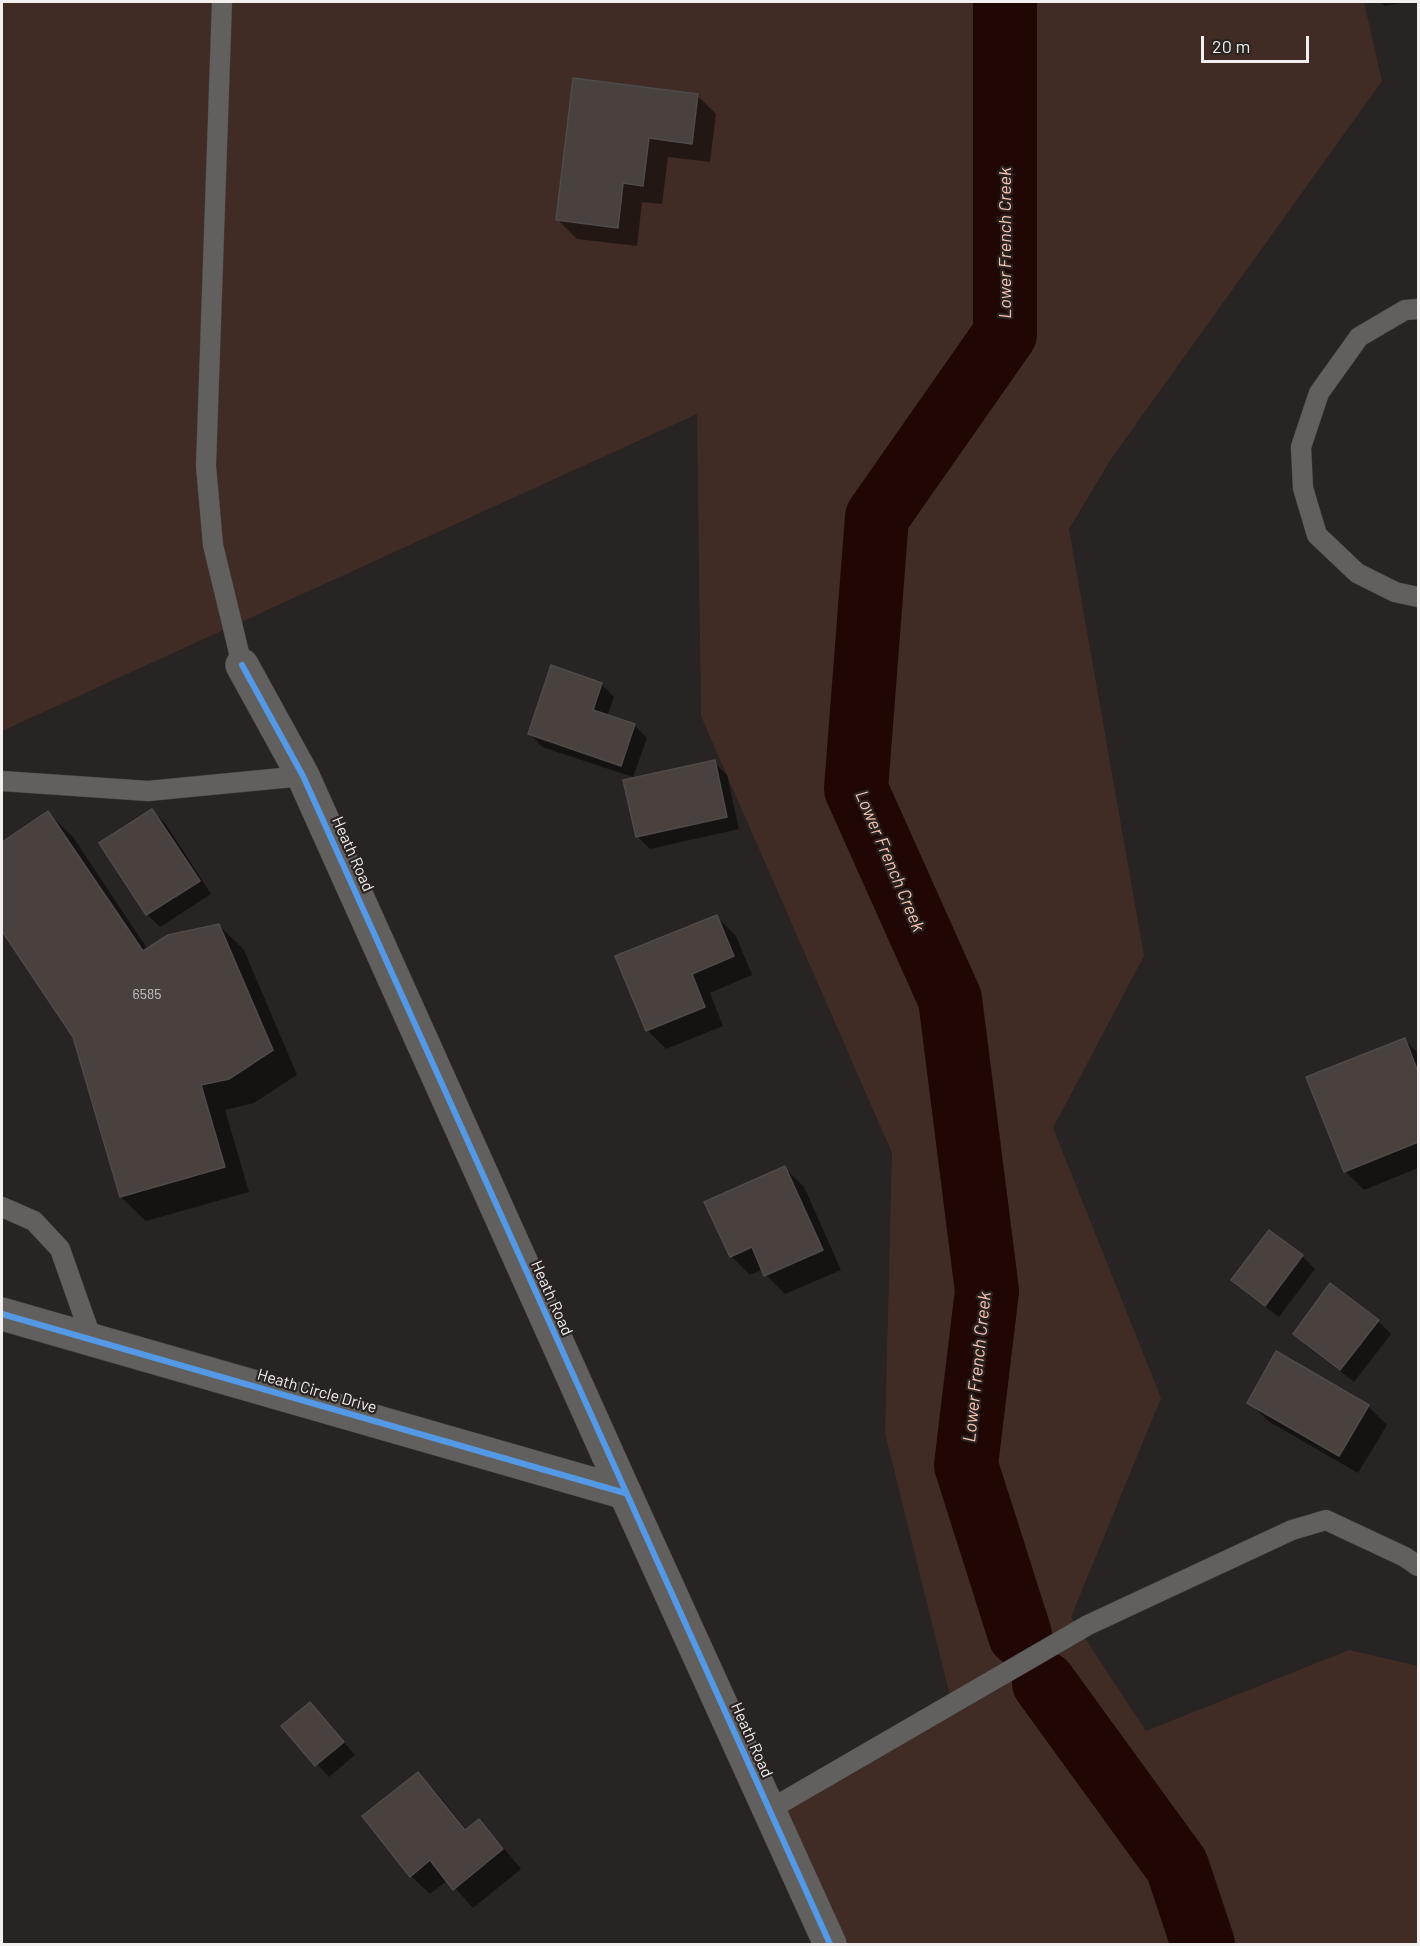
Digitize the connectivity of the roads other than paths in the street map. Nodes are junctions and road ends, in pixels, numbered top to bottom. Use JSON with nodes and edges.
{"nodes":[{"id":1,"x":222,"y":2,"type":"edge"},
{"id":2,"x":1419,"y":309,"type":"edge"},
{"id":3,"x":1419,"y":597,"type":"edge"},
{"id":4,"x":242,"y":665,"type":"joint"},
{"id":5,"x":303,"y":776,"type":"junction"},
{"id":6,"x":2,"y":781,"type":"edge"},
{"id":7,"x":2,"y":1207,"type":"edge"},
{"id":8,"x":2,"y":1314,"type":"edge"},
{"id":9,"x":92,"y":1340,"type":"junction"},
{"id":10,"x":625,"y":1493,"type":"junction"},
{"id":11,"x":1419,"y":1566,"type":"edge"},
{"id":12,"x":769,"y":1810,"type":"junction"},
{"id":13,"x":830,"y":1944,"type":"edge"}],
"edges":[{"from":1,"to":4,"type":"lane"},
{"from":2,"to":3,"type":"lane"},
{"from":4,"to":5,"type":"street","name":"Heath Road"},
{"from":5,"to":6,"type":"lane"},
{"from":5,"to":10,"type":"street","name":"Heath Road"},
{"from":7,"to":9,"type":"lane"},
{"from":8,"to":9,"type":"street","name":"Heath Circle Drive"},
{"from":9,"to":10,"type":"street","name":"Heath Circle Drive"},
{"from":10,"to":12,"type":"street","name":"Heath Road"},
{"from":11,"to":12,"type":"lane"},
{"from":12,"to":13,"type":"street","name":"Heath Road"}]}
